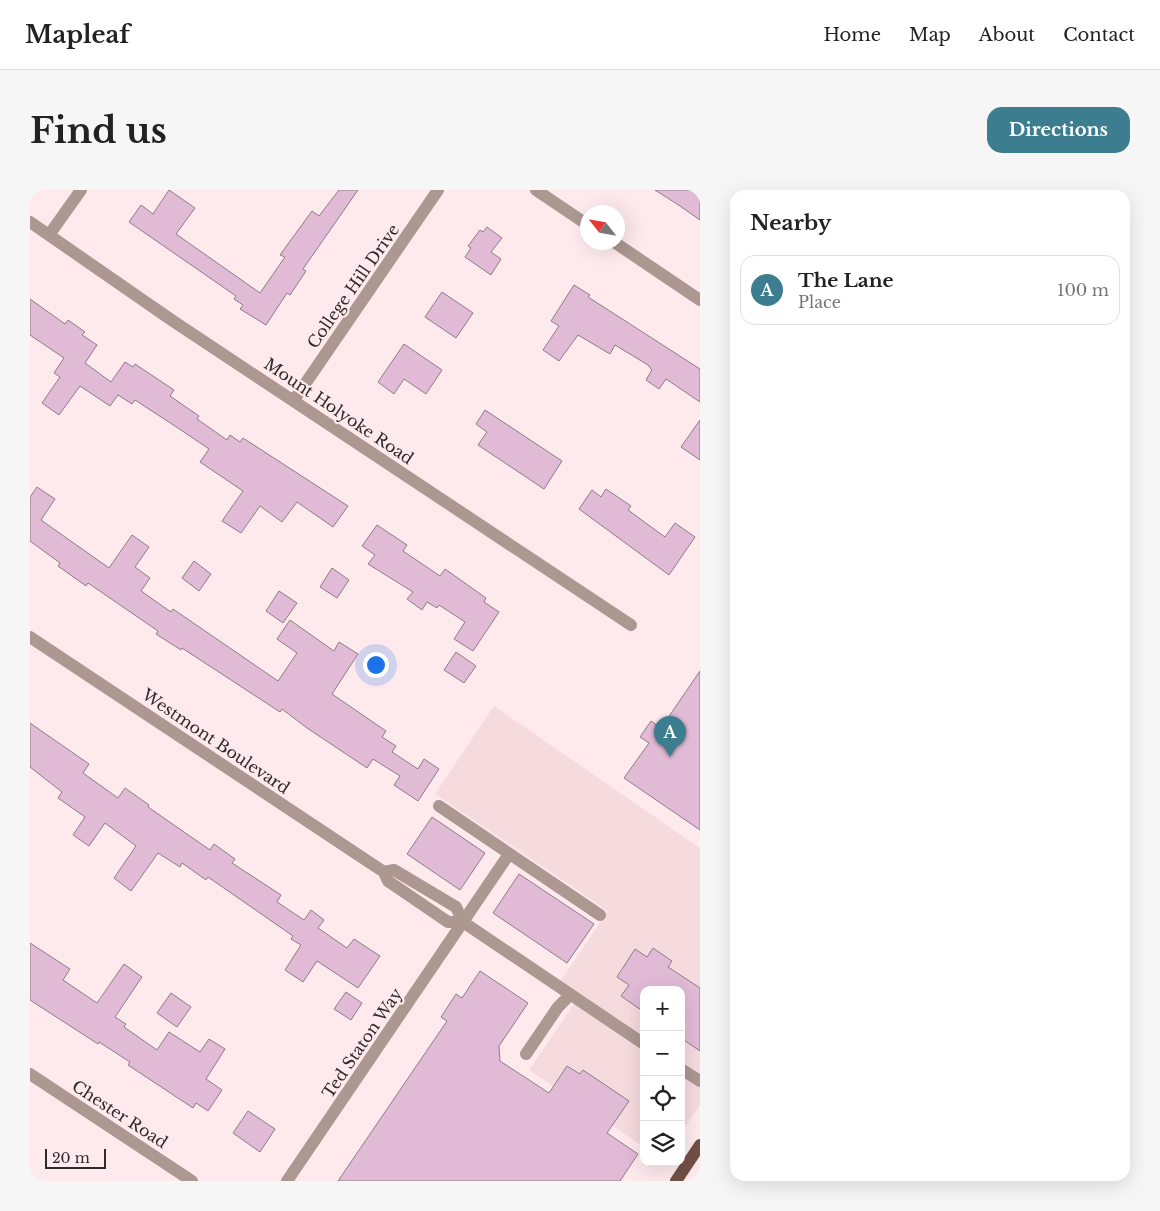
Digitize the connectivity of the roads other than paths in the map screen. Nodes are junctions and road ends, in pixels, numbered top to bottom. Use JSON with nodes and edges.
{"nodes":[{"id":1,"x":81,"y":190,"type":"edge"},
{"id":2,"x":438,"y":190,"type":"edge"},
{"id":3,"x":536,"y":190,"type":"edge"},
{"id":4,"x":580,"y":220,"type":"edge"},
{"id":5,"x":30,"y":222,"type":"edge"},
{"id":6,"x":49,"y":235,"type":"junction"},
{"id":7,"x":625,"y":249,"type":"edge"},
{"id":8,"x":700,"y":300,"type":"edge"},
{"id":9,"x":294,"y":400,"type":"junction"},
{"id":10,"x":631,"y":625,"type":"dead end"},
{"id":11,"x":30,"y":637,"type":"edge"},
{"id":12,"x":438,"y":806,"type":"dead end"},
{"id":13,"x":509,"y":854,"type":"junction"},
{"id":14,"x":600,"y":915,"type":"dead end"},
{"id":15,"x":463,"y":922,"type":"junction"},
{"id":16,"x":570,"y":995,"type":"junction"},
{"id":17,"x":640,"y":1041,"type":"edge"},
{"id":18,"x":526,"y":1054,"type":"dead end"},
{"id":19,"x":685,"y":1071,"type":"edge"},
{"id":20,"x":30,"y":1074,"type":"edge"},
{"id":21,"x":700,"y":1081,"type":"edge"},
{"id":22,"x":700,"y":1145,"type":"edge"},
{"id":23,"x":192,"y":1181,"type":"edge"},
{"id":24,"x":287,"y":1181,"type":"edge"},
{"id":25,"x":676,"y":1181,"type":"edge"}],
"edges":[{"from":1,"to":6,"type":"street"},
{"from":2,"to":9,"type":"street","name":"College Hill Drive"},
{"from":3,"to":4,"type":"street"},
{"from":5,"to":6,"type":"street","name":"Mount Holyoke Road"},
{"from":6,"to":9,"type":"street","name":"Mount Holyoke Road"},
{"from":7,"to":8,"type":"street"},
{"from":9,"to":10,"type":"street","name":"Mount Holyoke Road"},
{"from":11,"to":15,"type":"street","name":"Westmont Boulevard"},
{"from":12,"to":13,"type":"street"},
{"from":13,"to":14,"type":"street"},
{"from":13,"to":15,"type":"street","name":"Ted Staton Way"},
{"from":15,"to":16,"type":"street","name":"Westmont Boulevard"},
{"from":15,"to":24,"type":"street","name":"Ted Staton Way"},
{"from":16,"to":17,"type":"street","name":"Westmont Boulevard"},
{"from":16,"to":18,"type":"street"},
{"from":19,"to":21,"type":"street"},
{"from":20,"to":23,"type":"street","name":"Chester Road"},
{"from":22,"to":25,"type":"main road"}]}
